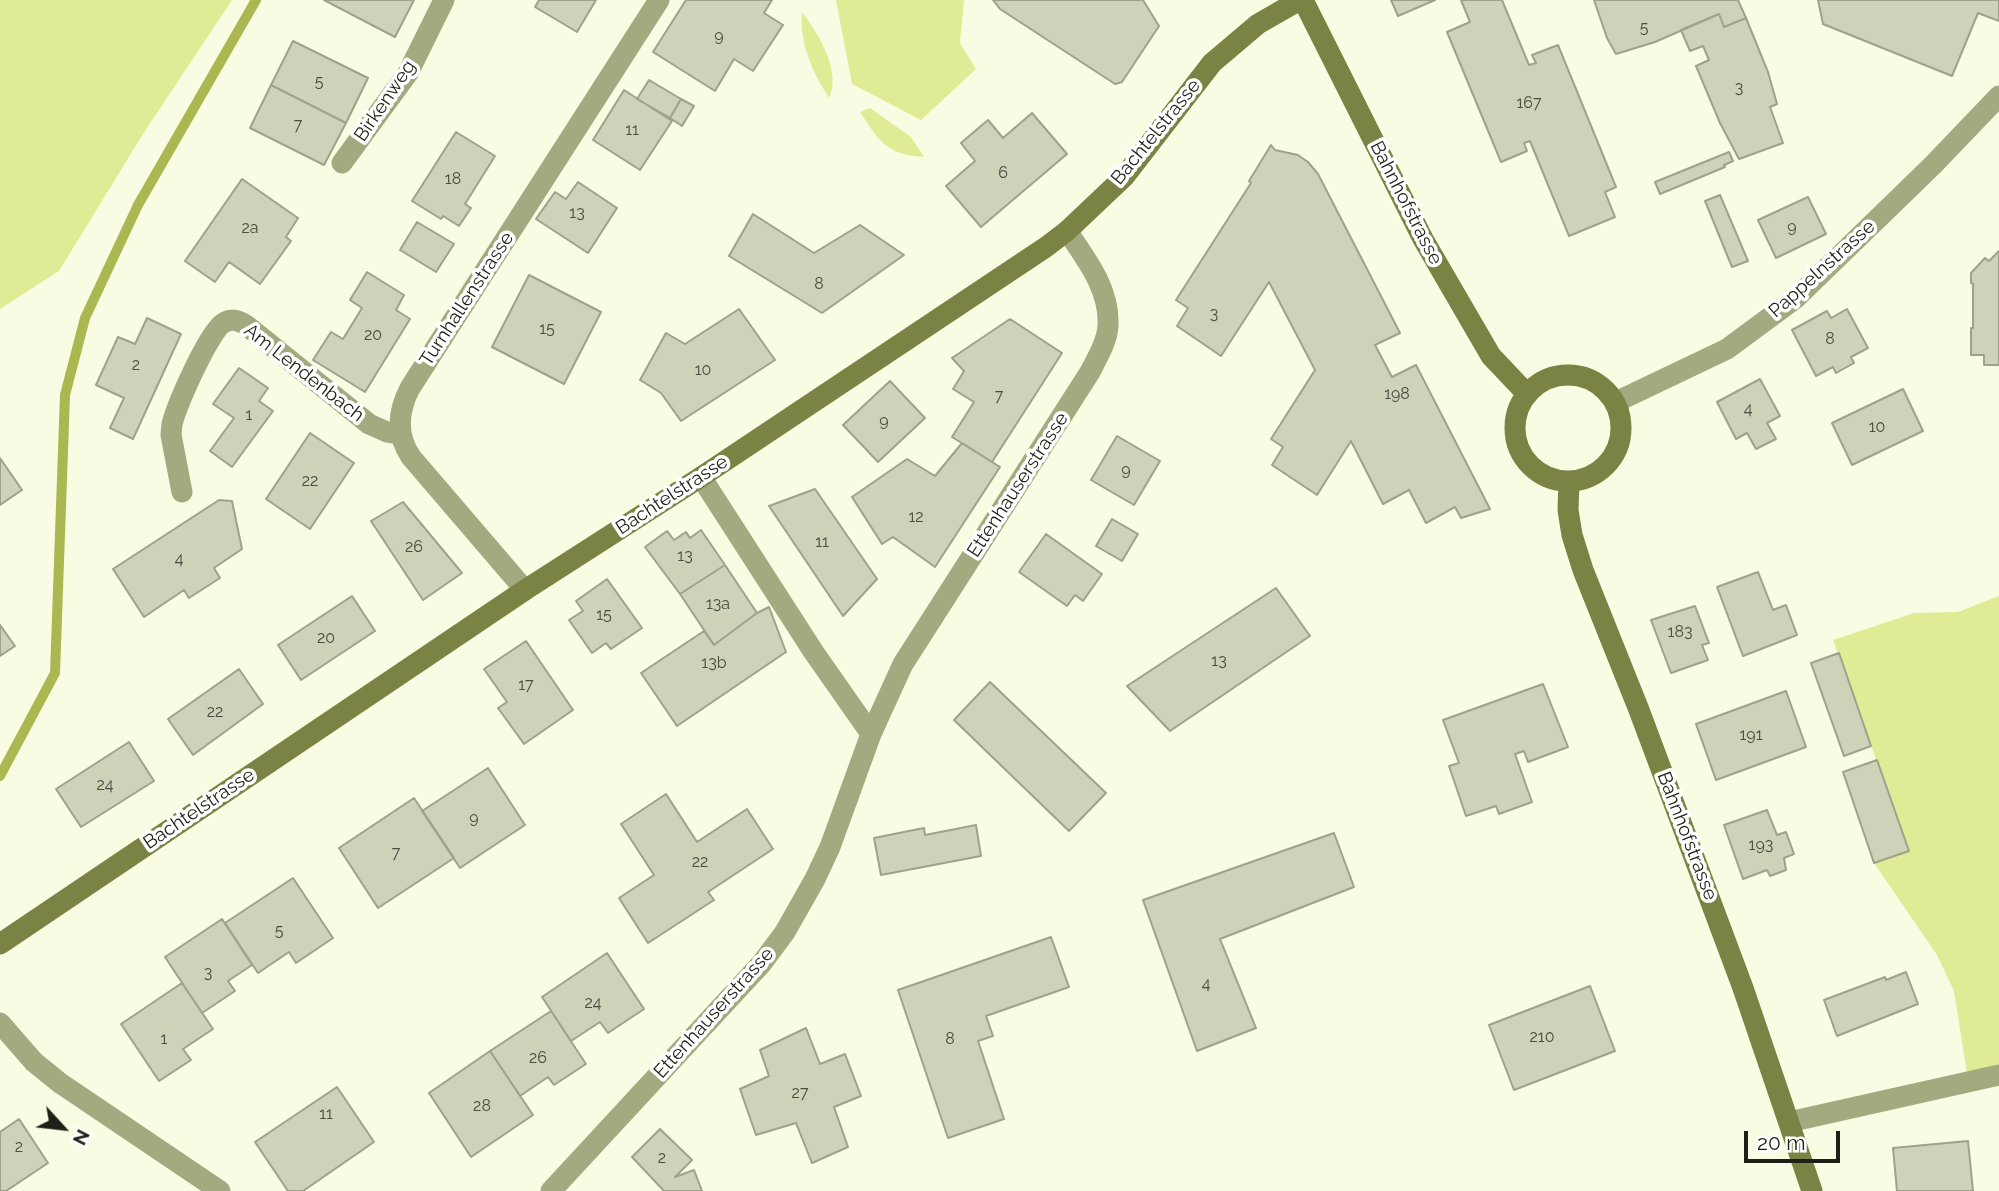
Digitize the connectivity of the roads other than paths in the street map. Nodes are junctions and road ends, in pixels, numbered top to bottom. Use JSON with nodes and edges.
{"nodes":[{"id":1,"x":444,"y":0,"type":"edge"},
{"id":2,"x":659,"y":0,"type":"edge"},
{"id":3,"x":1302,"y":0,"type":"edge"},
{"id":4,"x":1999,"y":96,"type":"edge"},
{"id":5,"x":342,"y":163,"type":"dead end"},
{"id":6,"x":1068,"y":231,"type":"junction"},
{"id":7,"x":1527,"y":394,"type":"junction"},
{"id":8,"x":1616,"y":402,"type":"junction"},
{"id":9,"x":401,"y":434,"type":"junction"},
{"id":10,"x":701,"y":477,"type":"junction"},
{"id":11,"x":1569,"y":482,"type":"junction"},
{"id":12,"x":182,"y":492,"type":"dead end"},
{"id":13,"x":525,"y":590,"type":"junction"},
{"id":14,"x":872,"y":734,"type":"junction"},
{"id":15,"x":0,"y":944,"type":"edge"},
{"id":16,"x":0,"y":1023,"type":"edge"},
{"id":17,"x":1999,"y":1075,"type":"edge"},
{"id":18,"x":1789,"y":1122,"type":"junction"},
{"id":19,"x":220,"y":1191,"type":"edge"},
{"id":20,"x":551,"y":1191,"type":"edge"},
{"id":21,"x":1812,"y":1191,"type":"edge"}],
"edges":[{"from":1,"to":5,"type":"street","name":"Birkenweg"},
{"from":2,"to":9,"type":"street","name":"Turnhallenstrasse"},
{"from":3,"to":6,"type":"street","name":"Bachtelstrasse"},
{"from":3,"to":7,"type":"street","name":"Bahnhofstrasse"},
{"from":4,"to":8,"type":"street","name":"Pappelnstrasse"},
{"from":6,"to":10,"type":"street","name":"Bachtelstrasse"},
{"from":6,"to":14,"type":"street","name":"Ettenhauserstrasse"},
{"from":7,"to":8,"type":"street"},
{"from":7,"to":11,"type":"street"},
{"from":8,"to":11,"type":"street"},
{"from":9,"to":12,"type":"street","name":"Am Lendenbach"},
{"from":9,"to":13,"type":"street"},
{"from":10,"to":13,"type":"street","name":"Bachtelstrasse"},
{"from":10,"to":14,"type":"street"},
{"from":11,"to":18,"type":"street","name":"Bahnhofstrasse"},
{"from":13,"to":15,"type":"street","name":"Bachtelstrasse"},
{"from":14,"to":20,"type":"street","name":"Ettenhauserstrasse"},
{"from":16,"to":19,"type":"street"},
{"from":17,"to":18,"type":"street"},
{"from":18,"to":21,"type":"street","name":"Bahnhofstrasse"}]}
